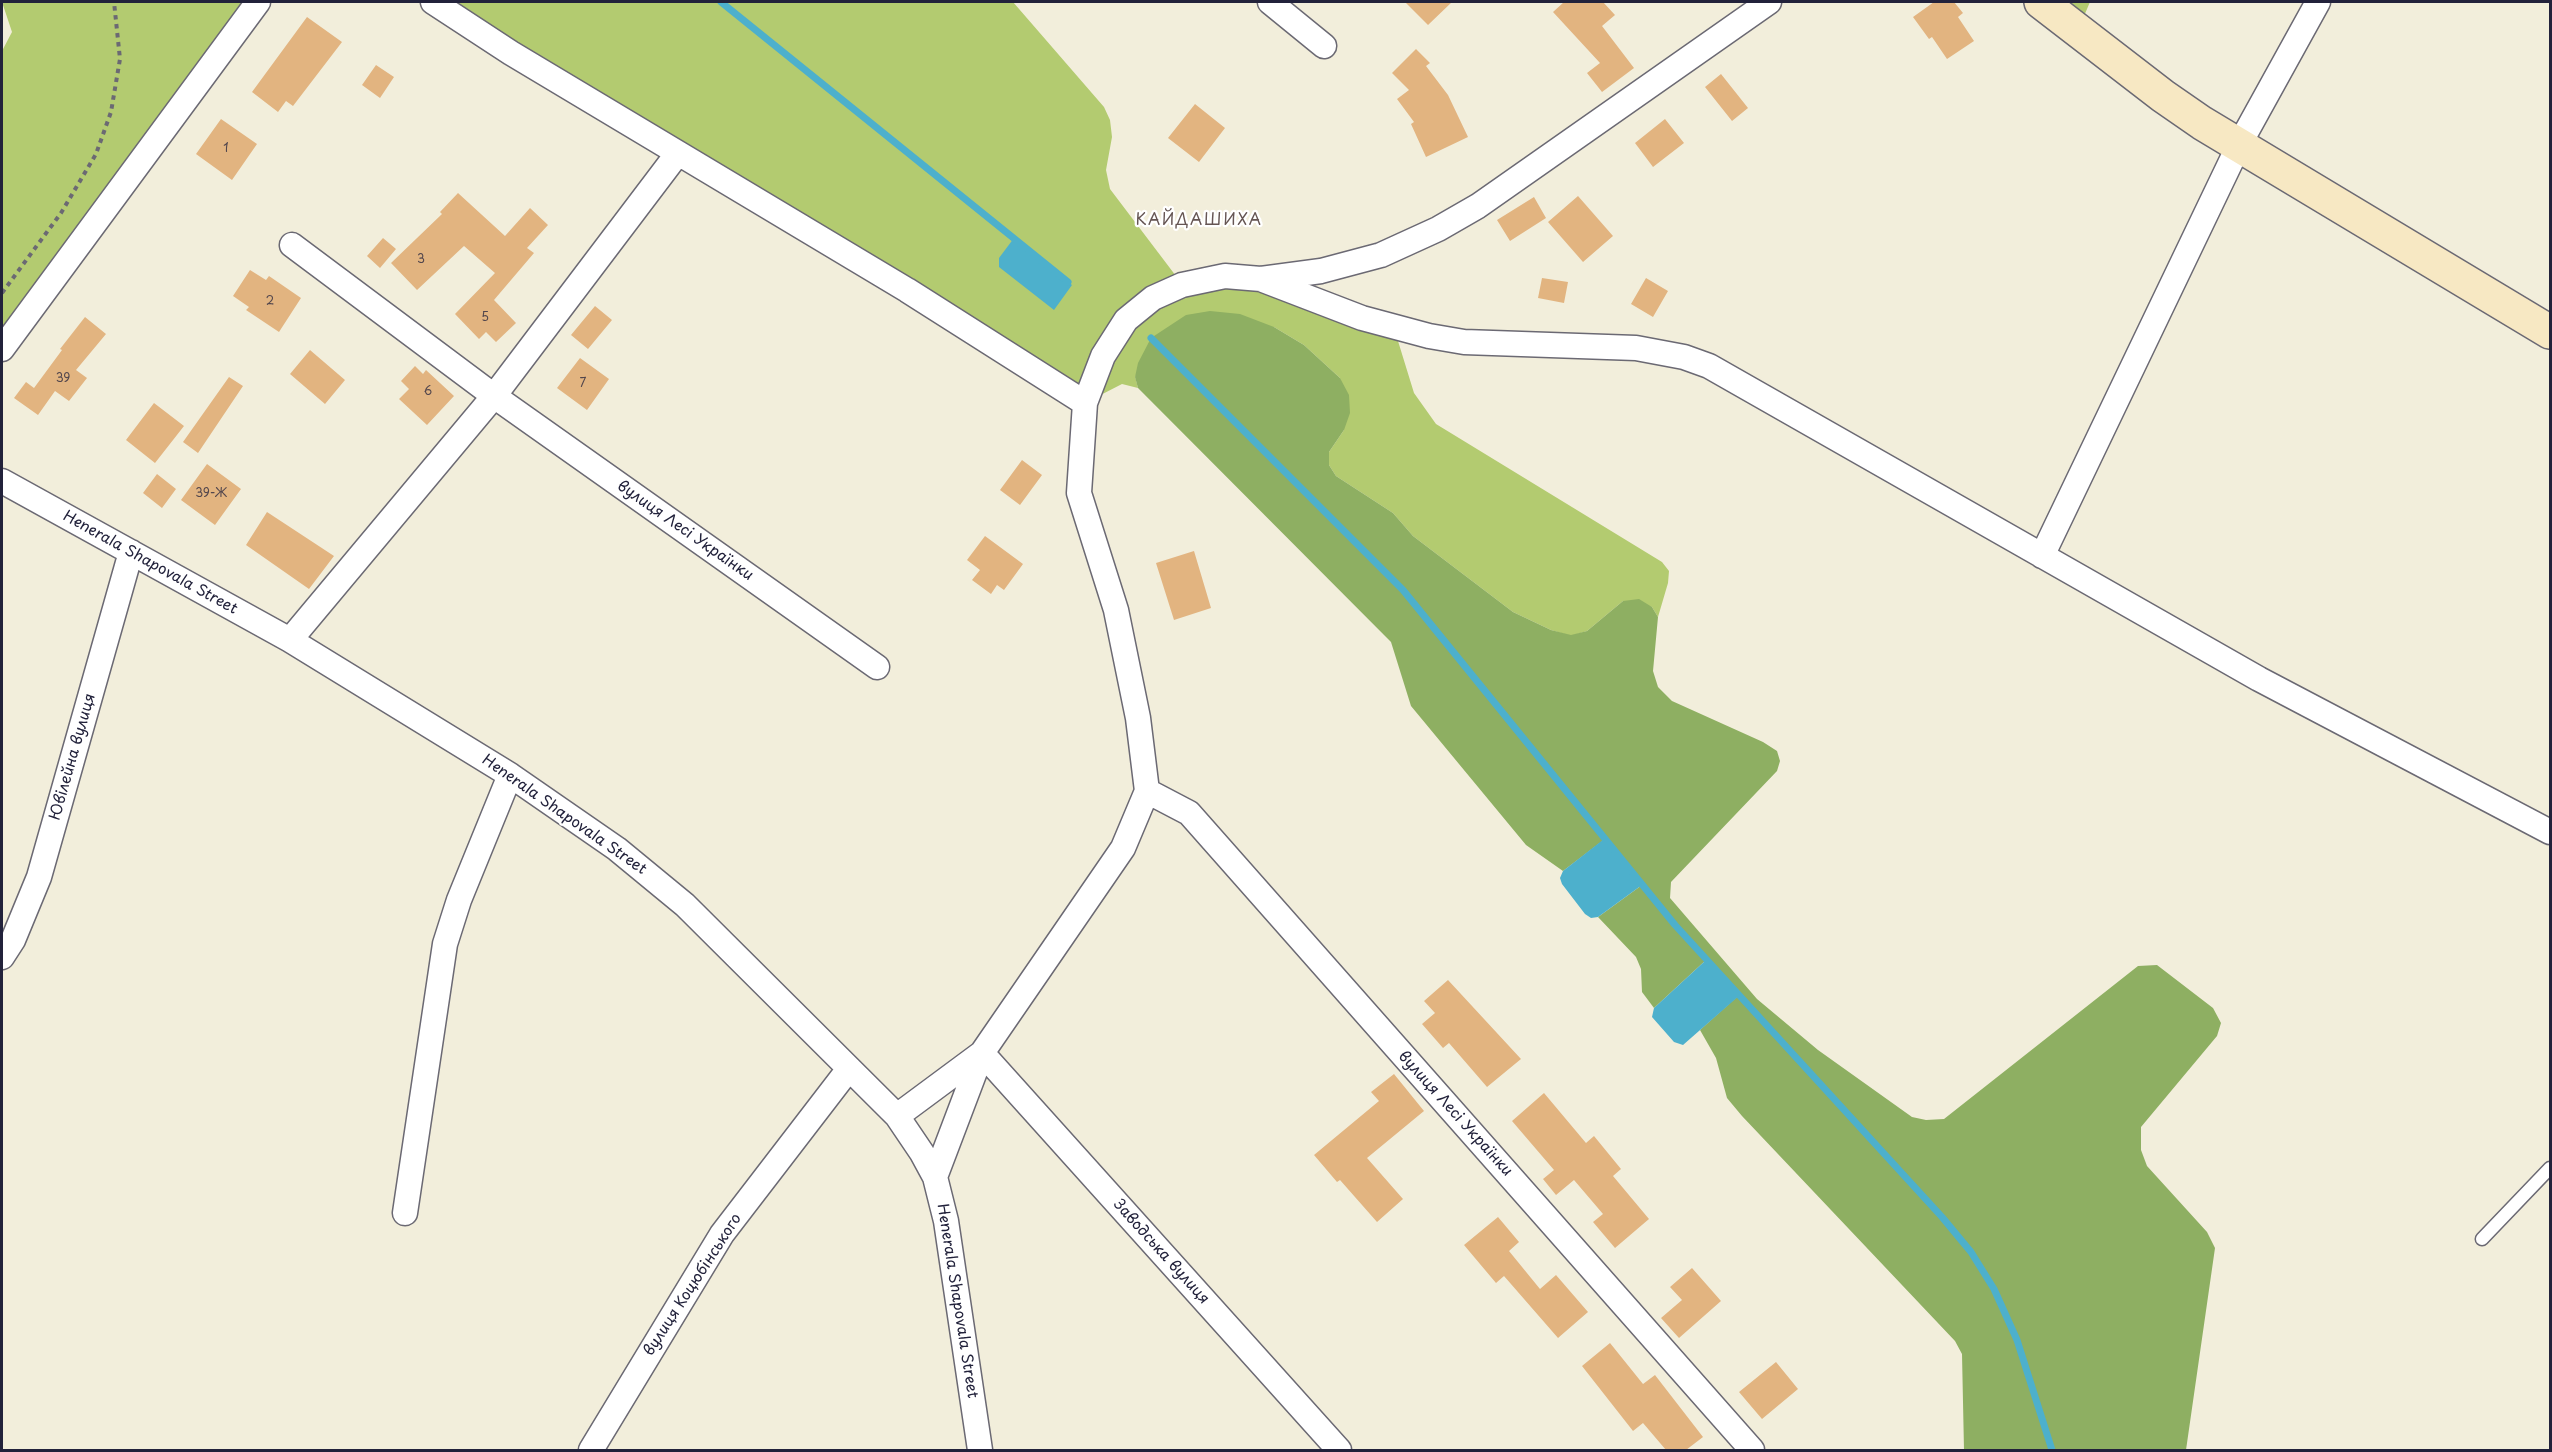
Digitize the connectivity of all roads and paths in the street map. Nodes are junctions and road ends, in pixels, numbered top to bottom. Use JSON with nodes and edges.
{"nodes":[{"id":1,"x":114,"y":2,"type":"edge"},
{"id":2,"x":258,"y":2,"type":"edge"},
{"id":3,"x":434,"y":2,"type":"edge"},
{"id":4,"x":1270,"y":2,"type":"edge"},
{"id":5,"x":1769,"y":2,"type":"edge"},
{"id":6,"x":2041,"y":2,"type":"edge"},
{"id":7,"x":2318,"y":2,"type":"edge"},
{"id":8,"x":1324,"y":46,"type":"dead end"},
{"id":9,"x":2239,"y":145,"type":"junction"},
{"id":10,"x":678,"y":153,"type":"junction"},
{"id":11,"x":292,"y":245,"type":"dead end"},
{"id":12,"x":1261,"y":279,"type":"junction"},
{"id":13,"x":2,"y":293,"type":"edge"},
{"id":14,"x":2550,"y":332,"type":"edge"},
{"id":15,"x":2,"y":349,"type":"edge"},
{"id":16,"x":494,"y":396,"type":"junction"},
{"id":17,"x":1085,"y":403,"type":"junction"},
{"id":18,"x":2,"y":481,"type":"edge"},
{"id":19,"x":131,"y":552,"type":"junction"},
{"id":20,"x":2042,"y":556,"type":"junction"},
{"id":21,"x":290,"y":640,"type":"junction"},
{"id":22,"x":877,"y":667,"type":"dead end"},
{"id":23,"x":510,"y":774,"type":"junction"},
{"id":24,"x":1147,"y":791,"type":"junction"},
{"id":25,"x":2550,"y":832,"type":"edge"},
{"id":26,"x":2,"y":957,"type":"edge"},
{"id":27,"x":982,"y":1053,"type":"junction"},
{"id":28,"x":848,"y":1070,"type":"junction"},
{"id":29,"x":897,"y":1116,"type":"junction"},
{"id":30,"x":2550,"y":1168,"type":"edge"},
{"id":31,"x":935,"y":1178,"type":"junction"},
{"id":32,"x":405,"y":1213,"type":"dead end"},
{"id":33,"x":2482,"y":1239,"type":"dead end"},
{"id":34,"x":591,"y":1450,"type":"edge"},
{"id":35,"x":980,"y":1450,"type":"edge"},
{"id":36,"x":1339,"y":1450,"type":"edge"},
{"id":37,"x":1752,"y":1450,"type":"edge"}],
"edges":[{"from":1,"to":13,"type":"path"},
{"from":2,"to":15,"type":"street"},
{"from":3,"to":10,"type":"street"},
{"from":4,"to":8,"type":"street"},
{"from":5,"to":12,"type":"street"},
{"from":6,"to":9,"type":"main road"},
{"from":7,"to":9,"type":"street"},
{"from":9,"to":14,"type":"main road"},
{"from":9,"to":20,"type":"street"},
{"from":10,"to":16,"type":"street"},
{"from":10,"to":17,"type":"street"},
{"from":11,"to":16,"type":"street","name":"вулиця Лесі Українки"},
{"from":12,"to":17,"type":"street"},
{"from":12,"to":20,"type":"street"},
{"from":16,"to":21,"type":"street"},
{"from":16,"to":22,"type":"street","name":"вулиця Лесі Українки"},
{"from":17,"to":24,"type":"street"},
{"from":18,"to":19,"type":"street","name":"Henerala Shapovala Street"},
{"from":19,"to":21,"type":"street","name":"Henerala Shapovala Street"},
{"from":19,"to":26,"type":"street","name":"Ювілейна вулиця"},
{"from":20,"to":25,"type":"street"},
{"from":21,"to":23,"type":"street","name":"Henerala Shapovala Street"},
{"from":23,"to":28,"type":"street","name":"Henerala Shapovala Street"},
{"from":23,"to":32,"type":"street"},
{"from":24,"to":27,"type":"street"},
{"from":24,"to":37,"type":"street","name":"вулиця Лесі Українки"},
{"from":27,"to":29,"type":"street"},
{"from":27,"to":31,"type":"street"},
{"from":27,"to":36,"type":"street","name":"Заводська вулиця"},
{"from":28,"to":29,"type":"street","name":"Henerala Shapovala Street"},
{"from":28,"to":34,"type":"street","name":"вулиця Коцюбінського"},
{"from":29,"to":31,"type":"street","name":"Henerala Shapovala Street"},
{"from":30,"to":33,"type":"lane"},
{"from":31,"to":35,"type":"street","name":"Henerala Shapovala Street"}]}
